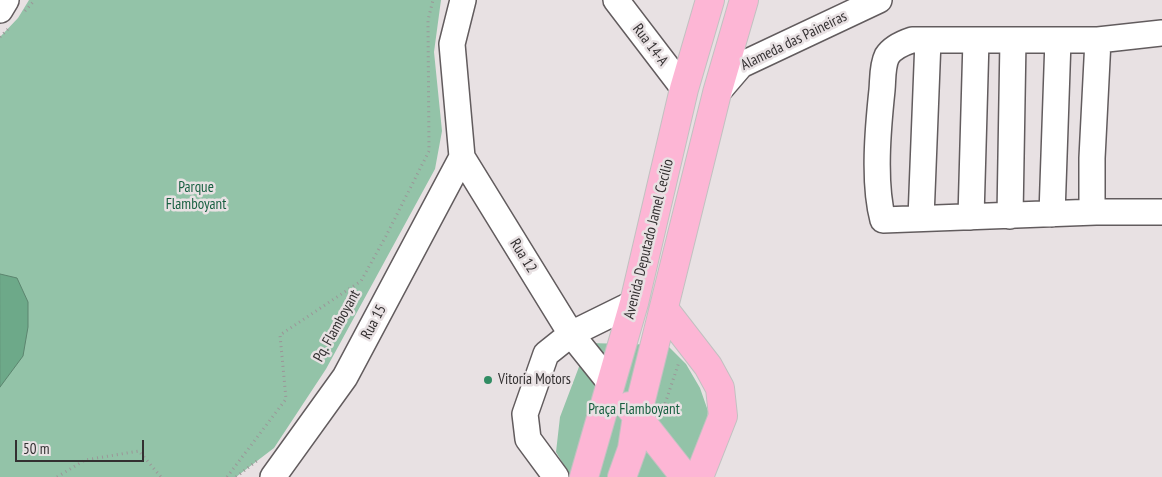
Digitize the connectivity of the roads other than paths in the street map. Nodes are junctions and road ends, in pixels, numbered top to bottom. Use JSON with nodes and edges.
{"nodes":[{"id":1,"x":6,"y":0,"type":"edge"},
{"id":2,"x":463,"y":0,"type":"edge"},
{"id":3,"x":616,"y":0,"type":"edge"},
{"id":4,"x":710,"y":0,"type":"edge"},
{"id":5,"x":744,"y":0,"type":"edge"},
{"id":6,"x":879,"y":0,"type":"edge"},
{"id":7,"x":0,"y":10,"type":"edge"},
{"id":8,"x":1162,"y":34,"type":"edge"},
{"id":9,"x":928,"y":40,"type":"junction"},
{"id":10,"x":976,"y":40,"type":"junction"},
{"id":11,"x":1013,"y":40,"type":"junction"},
{"id":12,"x":1058,"y":40,"type":"junction"},
{"id":13,"x":1098,"y":40,"type":"junction"},
{"id":14,"x":684,"y":89,"type":"junction"},
{"id":15,"x":717,"y":93,"type":"junction"},
{"id":16,"x":462,"y":157,"type":"junction"},
{"id":17,"x":1096,"y":212,"type":"junction"},
{"id":18,"x":1162,"y":212,"type":"edge"},
{"id":19,"x":1052,"y":214,"type":"junction"},
{"id":20,"x":1010,"y":216,"type":"junction"},
{"id":21,"x":971,"y":217,"type":"junction"},
{"id":22,"x":921,"y":218,"type":"junction"},
{"id":23,"x":634,"y":303,"type":"junction"},
{"id":24,"x":664,"y":309,"type":"junction"},
{"id":25,"x":571,"y":334,"type":"junction"},
{"id":26,"x":611,"y":384,"type":"junction"},
{"id":27,"x":649,"y":418,"type":"junction"},
{"id":28,"x":596,"y":434,"type":"junction"},
{"id":29,"x":632,"y":449,"type":"junction"},
{"id":30,"x":266,"y":468,"type":"edge"},
{"id":31,"x":556,"y":477,"type":"edge"},
{"id":32,"x":584,"y":477,"type":"edge"},
{"id":33,"x":622,"y":477,"type":"edge"},
{"id":34,"x":675,"y":477,"type":"edge"},
{"id":35,"x":685,"y":477,"type":"edge"},
{"id":36,"x":699,"y":477,"type":"edge"}],
"edges":[{"from":1,"to":7,"type":"street"},
{"from":2,"to":16,"type":"street","name":"Rua 12"},
{"from":3,"to":14,"type":"street","name":"Rua 14-A"},
{"from":4,"to":14,"type":"main road","name":"Avenida Deputado Jamel Cecílio"},
{"from":5,"to":15,"type":"main road","name":"Avenida Deputado Jamel Cecílio"},
{"from":6,"to":15,"type":"street","name":"Alameda das Paineiras"},
{"from":8,"to":13,"type":"street"},
{"from":9,"to":10,"type":"street"},
{"from":9,"to":22,"type":"street"},
{"from":9,"to":22,"type":"street"},
{"from":10,"to":11,"type":"street"},
{"from":10,"to":21,"type":"street"},
{"from":11,"to":12,"type":"street"},
{"from":11,"to":20,"type":"street"},
{"from":12,"to":13,"type":"street"},
{"from":12,"to":19,"type":"street"},
{"from":13,"to":17,"type":"street"},
{"from":14,"to":23,"type":"main road","name":"Avenida Deputado Jamel Cecílio"},
{"from":15,"to":24,"type":"main road","name":"Avenida Deputado Jamel Cecílio"},
{"from":16,"to":25,"type":"street","name":"Rua 12"},
{"from":16,"to":30,"type":"street","name":"Rua 15"},
{"from":17,"to":18,"type":"street"},
{"from":17,"to":19,"type":"street"},
{"from":19,"to":20,"type":"street"},
{"from":20,"to":21,"type":"street"},
{"from":21,"to":22,"type":"street"},
{"from":23,"to":25,"type":"street"},
{"from":23,"to":26,"type":"main road","name":"Avenida Deputado Jamel Cecílio"},
{"from":24,"to":27,"type":"main road","name":"Avenida Deputado Jamel Cecílio"},
{"from":24,"to":36,"type":"main road"},
{"from":25,"to":26,"type":"street","name":"Rua 12"},
{"from":25,"to":31,"type":"street"},
{"from":26,"to":27,"type":"main road","name":"Rua 12"},
{"from":26,"to":28,"type":"main road","name":"Avenida Deputado Jamel Cecílio"},
{"from":27,"to":29,"type":"main road","name":"Avenida Deputado Jamel Cecílio"},
{"from":27,"to":35,"type":"main road","name":"Rua 12"},
{"from":28,"to":29,"type":"main road"},
{"from":28,"to":32,"type":"main road","name":"Avenida Deputado Jamel Cecílio"},
{"from":29,"to":33,"type":"main road","name":"Avenida Deputado Jamel Cecílio"},
{"from":29,"to":34,"type":"main road"}]}
